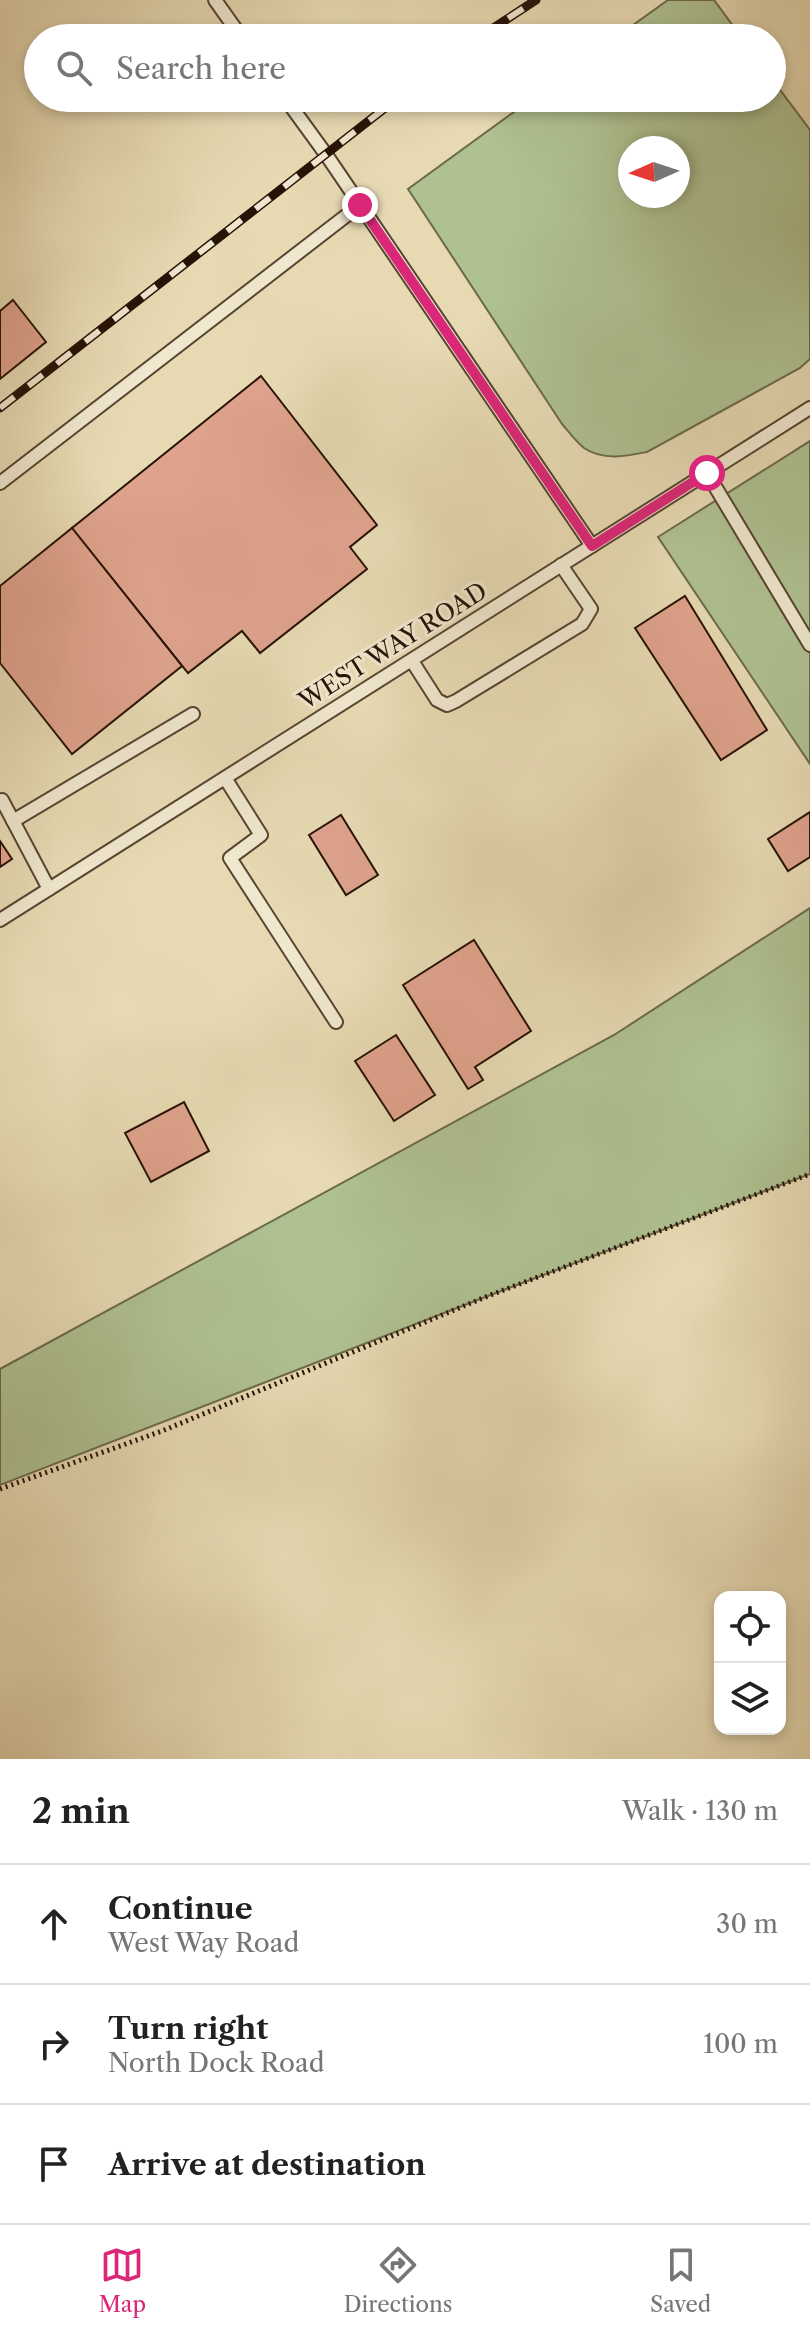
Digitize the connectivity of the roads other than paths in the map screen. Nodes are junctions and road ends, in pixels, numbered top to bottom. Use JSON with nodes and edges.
{"nodes":[{"id":1,"x":215,"y":0,"type":"edge"},
{"id":2,"x":232,"y":24,"type":"edge"},
{"id":3,"x":295,"y":112,"type":"edge"},
{"id":4,"x":360,"y":205,"type":"junction"},
{"id":5,"x":810,"y":408,"type":"edge"},
{"id":6,"x":707,"y":473,"type":"junction"},
{"id":7,"x":0,"y":483,"type":"edge"},
{"id":8,"x":592,"y":546,"type":"junction"},
{"id":9,"x":561,"y":565,"type":"junction"},
{"id":10,"x":810,"y":645,"type":"edge"},
{"id":11,"x":412,"y":661,"type":"junction"},
{"id":12,"x":193,"y":714,"type":"dead end"},
{"id":13,"x":225,"y":778,"type":"junction"},
{"id":14,"x":2,"y":800,"type":"edge"},
{"id":15,"x":13,"y":821,"type":"junction"},
{"id":16,"x":49,"y":889,"type":"junction"},
{"id":17,"x":0,"y":920,"type":"edge"},
{"id":18,"x":336,"y":1022,"type":"dead end"}],
"edges":[{"from":1,"to":2,"type":"lane"},
{"from":3,"to":4,"type":"lane"},
{"from":4,"to":7,"type":"lane"},
{"from":4,"to":8,"type":"lane"},
{"from":5,"to":6,"type":"lane","name":"WEST WAY ROAD"},
{"from":6,"to":8,"type":"lane","name":"WEST WAY ROAD"},
{"from":6,"to":10,"type":"lane"},
{"from":8,"to":9,"type":"lane","name":"WEST WAY ROAD"},
{"from":9,"to":11,"type":"lane","name":"WEST WAY ROAD"},
{"from":9,"to":11,"type":"lane"},
{"from":11,"to":13,"type":"lane","name":"WEST WAY ROAD"},
{"from":12,"to":15,"type":"lane"},
{"from":13,"to":16,"type":"lane","name":"WEST WAY ROAD"},
{"from":13,"to":18,"type":"lane"},
{"from":14,"to":15,"type":"lane"},
{"from":15,"to":16,"type":"lane"},
{"from":16,"to":17,"type":"lane","name":"WEST WAY ROAD"}]}
